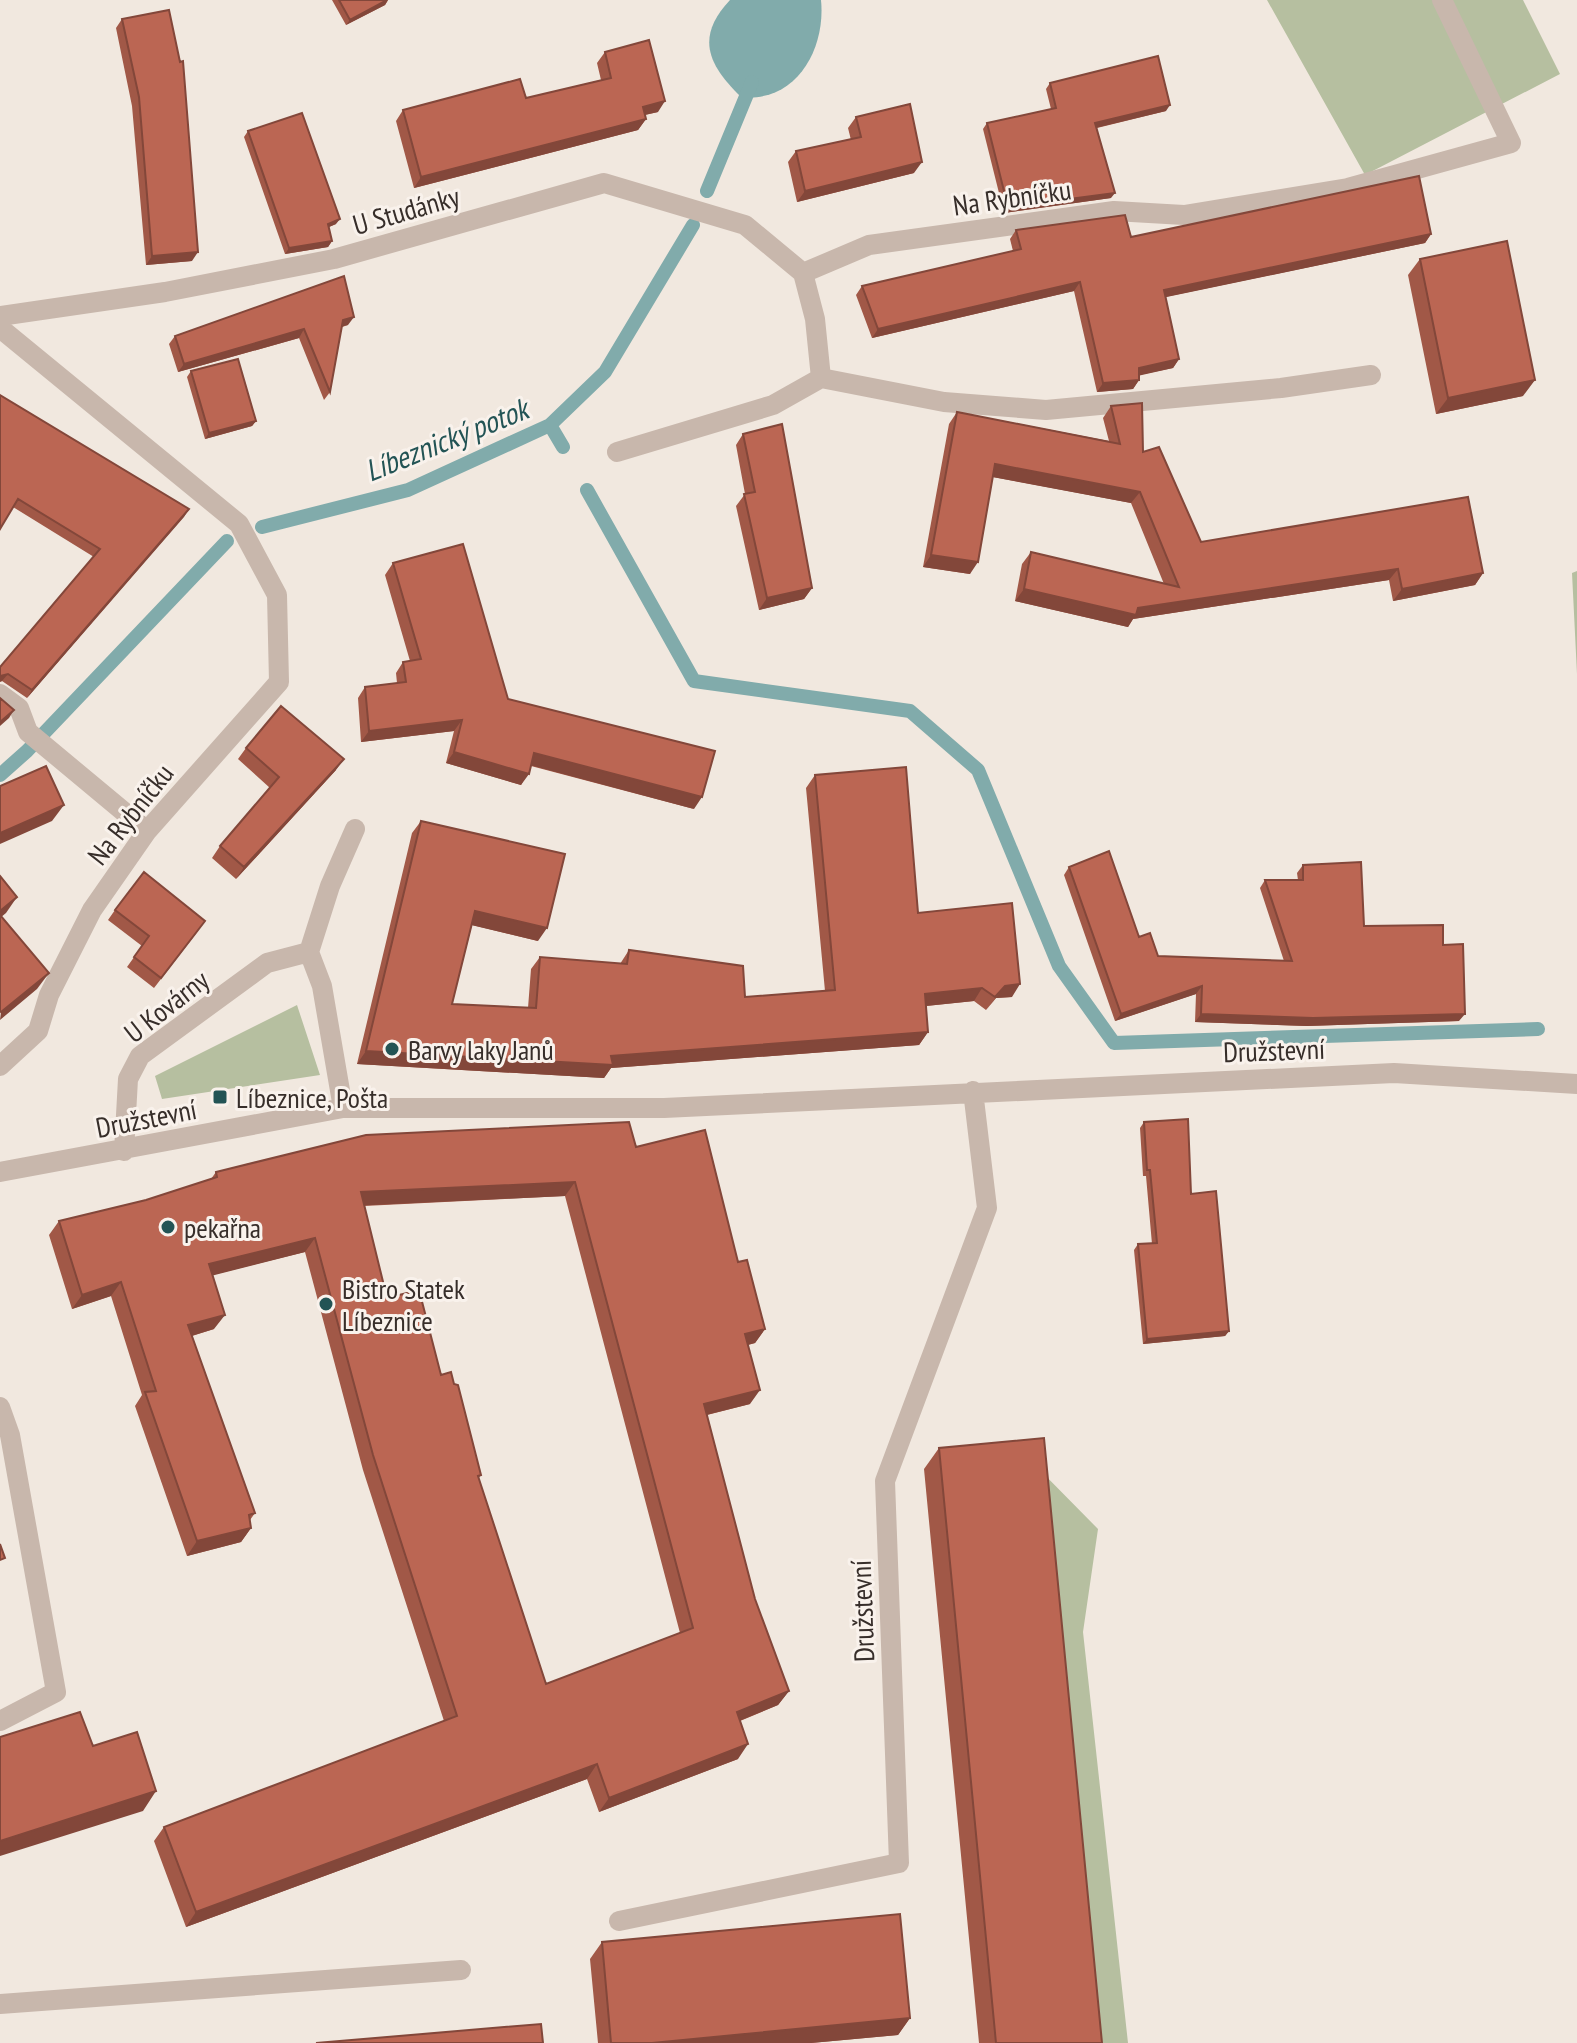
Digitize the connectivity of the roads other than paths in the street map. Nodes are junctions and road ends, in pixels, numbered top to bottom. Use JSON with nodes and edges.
{"nodes":[{"id":1,"x":1442,"y":0,"type":"edge"},
{"id":2,"x":803,"y":273,"type":"junction"},
{"id":3,"x":0,"y":316,"type":"edge"},
{"id":4,"x":0,"y":328,"type":"edge"},
{"id":5,"x":1371,"y":375,"type":"dead end"},
{"id":6,"x":821,"y":378,"type":"junction"},
{"id":7,"x":617,"y":452,"type":"dead end"},
{"id":8,"x":0,"y":694,"type":"edge"},
{"id":9,"x":355,"y":829,"type":"dead end"},
{"id":10,"x":147,"y":831,"type":"junction"},
{"id":11,"x":309,"y":952,"type":"junction"},
{"id":12,"x":0,"y":1066,"type":"edge"},
{"id":13,"x":1577,"y":1084,"type":"edge"},
{"id":14,"x":973,"y":1091,"type":"junction"},
{"id":15,"x":343,"y":1108,"type":"junction"},
{"id":16,"x":124,"y":1151,"type":"junction"},
{"id":17,"x":0,"y":1172,"type":"edge"},
{"id":18,"x":0,"y":1407,"type":"edge"},
{"id":19,"x":5,"y":1437,"type":"edge"},
{"id":20,"x":0,"y":1721,"type":"edge"},
{"id":21,"x":619,"y":1921,"type":"dead end"},
{"id":22,"x":461,"y":1970,"type":"dead end"},
{"id":23,"x":0,"y":2004,"type":"edge"}],
"edges":[{"from":1,"to":2,"type":"street","name":"Na Rybníčku"},
{"from":2,"to":3,"type":"street","name":"U Studánky"},
{"from":2,"to":6,"type":"street"},
{"from":4,"to":10,"type":"street","name":"Na Rybníčku"},
{"from":5,"to":6,"type":"street"},
{"from":6,"to":7,"type":"street"},
{"from":8,"to":10,"type":"street"},
{"from":9,"to":11,"type":"street"},
{"from":10,"to":12,"type":"street","name":"Na Rybníčku"},
{"from":11,"to":15,"type":"street"},
{"from":11,"to":16,"type":"street","name":"U Kovárny"},
{"from":13,"to":14,"type":"street","name":"Družstevní"},
{"from":14,"to":15,"type":"street","name":"Družstevní"},
{"from":14,"to":21,"type":"street","name":"Družstevní"},
{"from":15,"to":16,"type":"street","name":"Družstevní"},
{"from":16,"to":17,"type":"street","name":"Družstevní"},
{"from":18,"to":19,"type":"street"},
{"from":19,"to":20,"type":"street"},
{"from":22,"to":23,"type":"street"}]}
